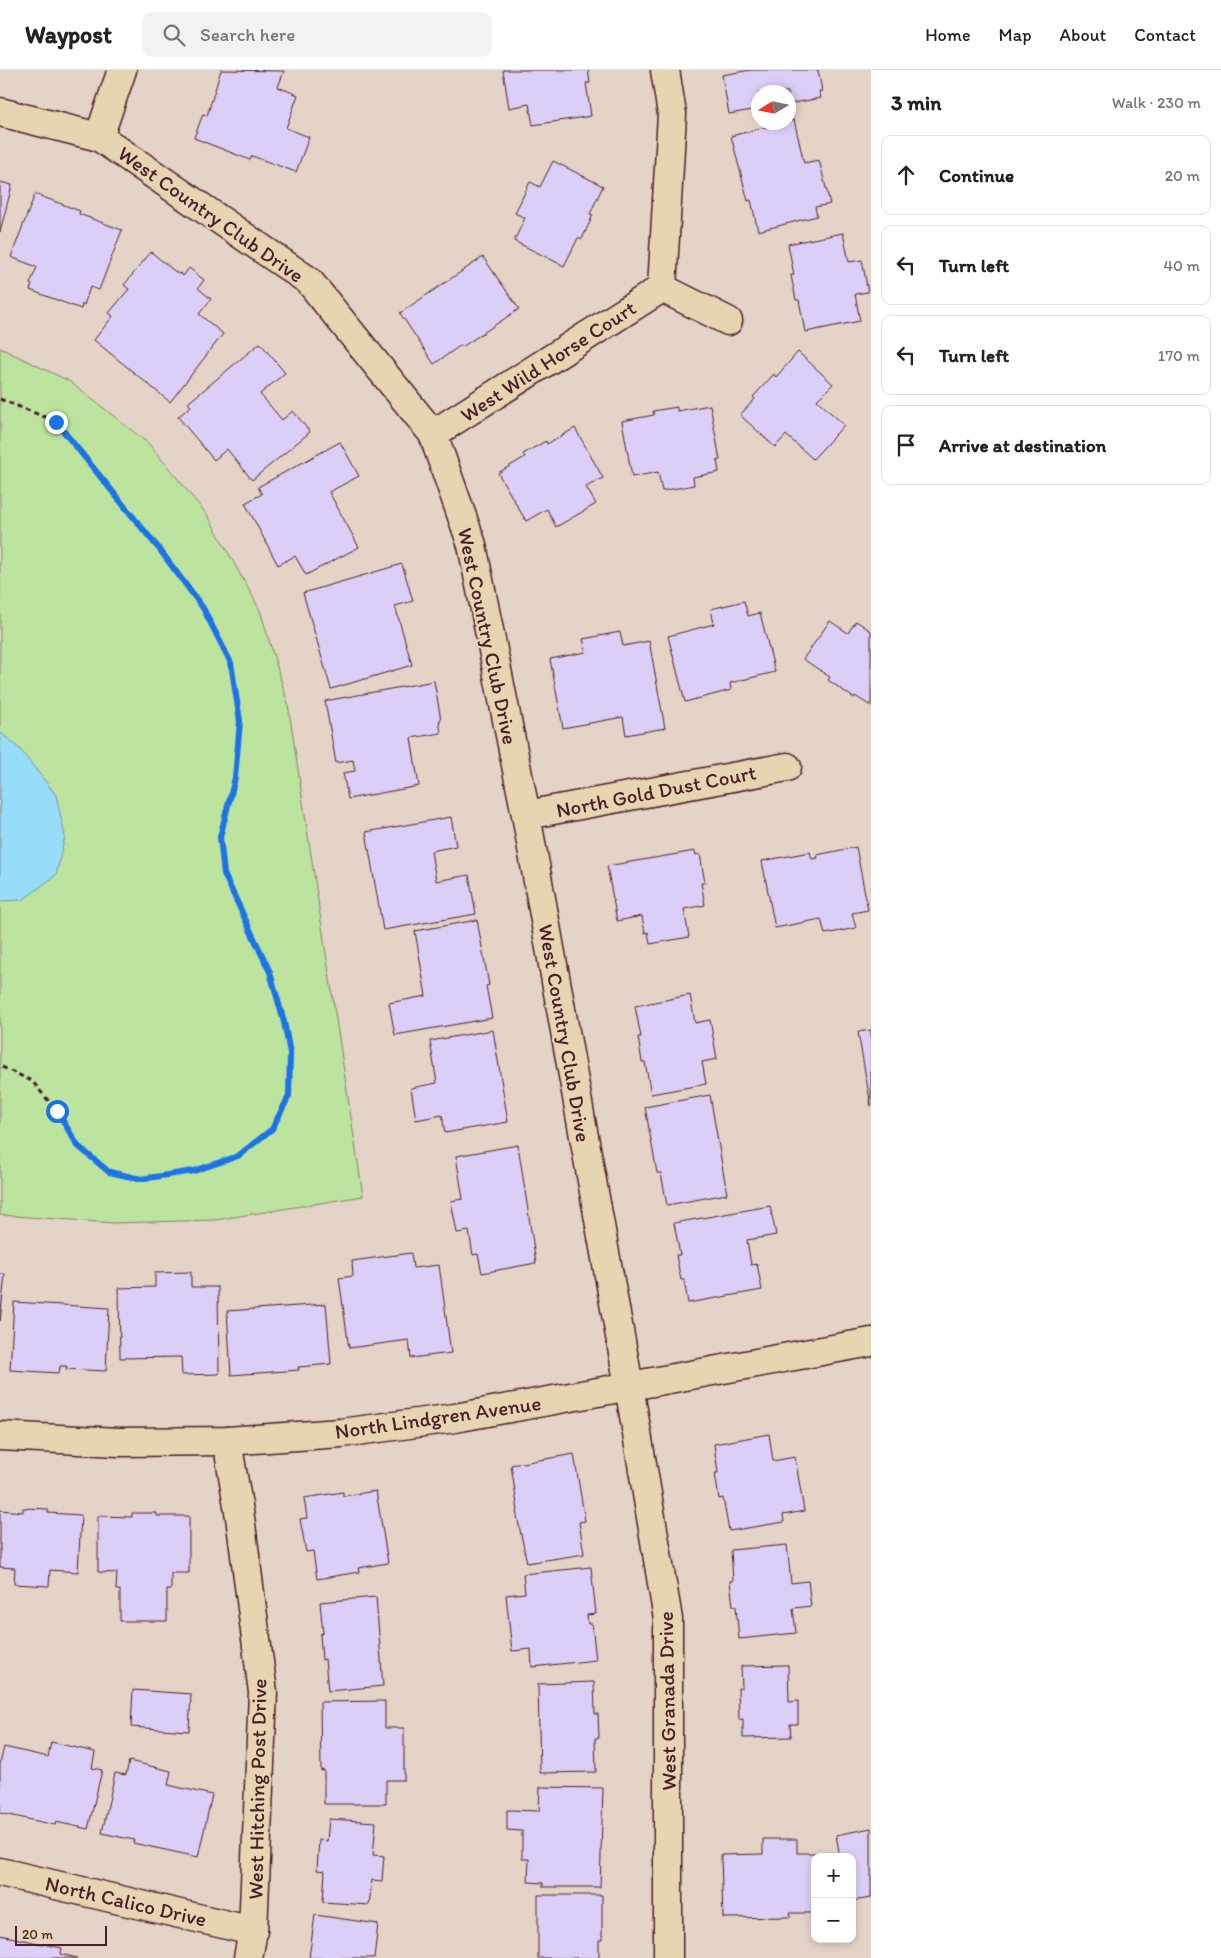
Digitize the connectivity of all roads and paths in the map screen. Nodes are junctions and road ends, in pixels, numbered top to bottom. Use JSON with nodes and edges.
{"nodes":[{"id":1,"x":122,"y":70,"type":"edge"},
{"id":2,"x":665,"y":70,"type":"edge"},
{"id":3,"x":0,"y":112,"type":"edge"},
{"id":4,"x":99,"y":137,"type":"junction"},
{"id":5,"x":662,"y":288,"type":"junction"},
{"id":6,"x":728,"y":321,"type":"dead end"},
{"id":7,"x":0,"y":399,"type":"edge"},
{"id":8,"x":433,"y":434,"type":"junction"},
{"id":9,"x":787,"y":767,"type":"dead end"},
{"id":10,"x":526,"y":815,"type":"junction"},
{"id":11,"x":0,"y":1066,"type":"edge"},
{"id":12,"x":871,"y":1342,"type":"edge"},
{"id":13,"x":629,"y":1386,"type":"junction"},
{"id":14,"x":0,"y":1436,"type":"edge"},
{"id":15,"x":227,"y":1442,"type":"junction"},
{"id":16,"x":0,"y":1872,"type":"edge"},
{"id":17,"x":253,"y":1931,"type":"junction"},
{"id":18,"x":248,"y":1958,"type":"edge"},
{"id":19,"x":668,"y":1958,"type":"edge"}],
"edges":[{"from":1,"to":4,"type":"street"},
{"from":2,"to":5,"type":"street"},
{"from":3,"to":4,"type":"street","name":"West Country Club Drive"},
{"from":4,"to":8,"type":"street","name":"West Country Club Drive"},
{"from":5,"to":6,"type":"street"},
{"from":5,"to":8,"type":"street","name":"West Wild Horse Court"},
{"from":7,"to":11,"type":"path"},
{"from":8,"to":10,"type":"street","name":"West Country Club Drive"},
{"from":9,"to":10,"type":"street","name":"North Gold Dust Court"},
{"from":10,"to":13,"type":"street","name":"West Country Club Drive"},
{"from":12,"to":13,"type":"street","name":"North Lindgren Avenue"},
{"from":13,"to":15,"type":"street","name":"North Lindgren Avenue"},
{"from":13,"to":19,"type":"street","name":"West Granada Drive"},
{"from":14,"to":15,"type":"street","name":"North Lindgren Avenue"},
{"from":15,"to":17,"type":"street","name":"West Hitching Post Drive"},
{"from":16,"to":17,"type":"street","name":"North Calico Drive"},
{"from":17,"to":18,"type":"street","name":"West Hitching Post Drive"}]}
